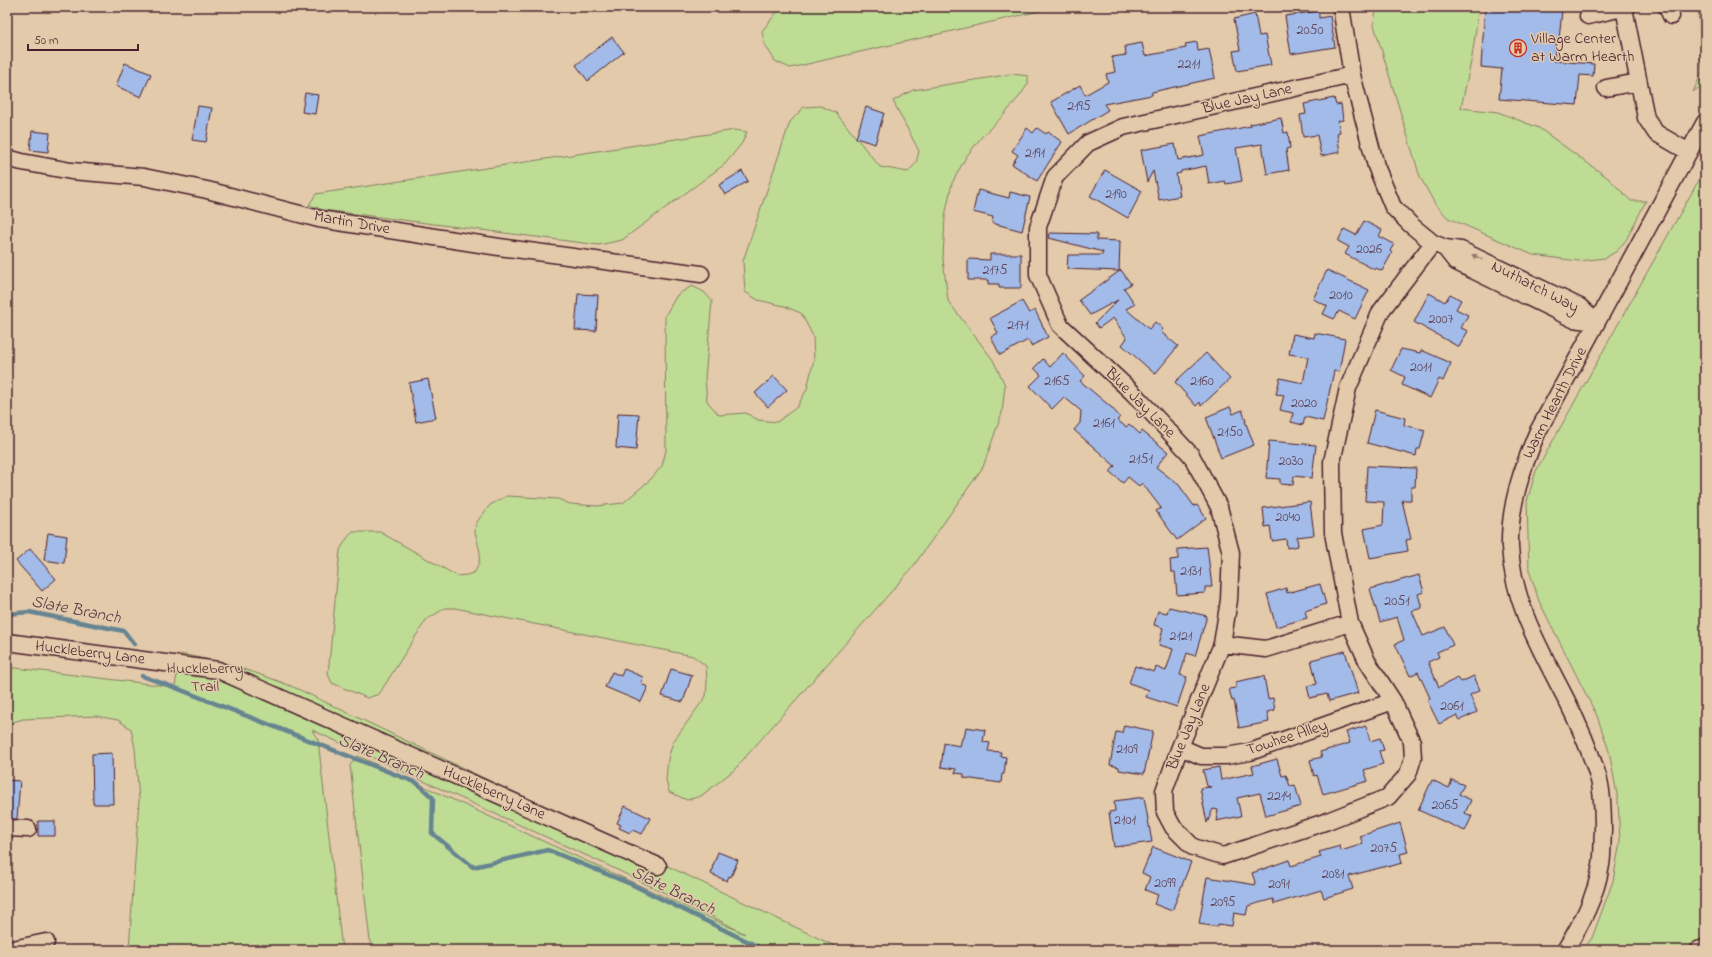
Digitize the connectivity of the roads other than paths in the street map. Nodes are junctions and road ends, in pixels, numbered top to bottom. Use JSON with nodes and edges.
{"nodes":[{"id":1,"x":1341,"y":7,"type":"edge"},
{"id":2,"x":1626,"y":7,"type":"edge"},
{"id":3,"x":1588,"y":16,"type":"dead end"},
{"id":4,"x":1352,"y":75,"type":"junction"},
{"id":5,"x":1638,"y":82,"type":"junction"},
{"id":6,"x":1606,"y":88,"type":"dead end"},
{"id":7,"x":1705,"y":122,"type":"edge"},
{"id":8,"x":1689,"y":152,"type":"junction"},
{"id":9,"x":7,"y":158,"type":"edge"},
{"id":10,"x":1439,"y":245,"type":"junction"},
{"id":11,"x":701,"y":274,"type":"dead end"},
{"id":12,"x":1596,"y":322,"type":"junction"},
{"id":13,"x":1350,"y":623,"type":"junction"},
{"id":14,"x":7,"y":642,"type":"edge"},
{"id":15,"x":1222,"y":644,"type":"junction"},
{"id":16,"x":1393,"y":701,"type":"junction"},
{"id":17,"x":1180,"y":747,"type":"junction"},
{"id":18,"x":7,"y":828,"type":"edge"},
{"id":19,"x":28,"y":829,"type":"dead end"},
{"id":20,"x":658,"y":866,"type":"dead end"},
{"id":21,"x":46,"y":942,"type":"dead end"},
{"id":22,"x":1705,"y":948,"type":"edge"},
{"id":23,"x":8,"y":950,"type":"edge"},
{"id":24,"x":1565,"y":950,"type":"edge"},
{"id":25,"x":1698,"y":950,"type":"edge"}],
"edges":[{"from":1,"to":4,"type":"street","name":"Nuthatch Way"},
{"from":2,"to":3,"type":"street"},
{"from":2,"to":5,"type":"street"},
{"from":4,"to":10,"type":"street","name":"Nuthatch Way"},
{"from":4,"to":15,"type":"street","name":"Blue Jay Lane"},
{"from":5,"to":6,"type":"street"},
{"from":5,"to":8,"type":"street"},
{"from":7,"to":8,"type":"street","name":"Warm Hearth Drive"},
{"from":8,"to":12,"type":"street","name":"Warm Hearth Drive"},
{"from":9,"to":11,"type":"street","name":"Martin Drive"},
{"from":10,"to":12,"type":"street","name":"Nuthatch Way"},
{"from":10,"to":13,"type":"street","name":"Blue Jay Lane"},
{"from":12,"to":24,"type":"street","name":"Warm Hearth Drive"},
{"from":13,"to":15,"type":"street"},
{"from":13,"to":16,"type":"street","name":"Blue Jay Lane"},
{"from":14,"to":20,"type":"street","name":"Huckleberry Lane"},
{"from":15,"to":17,"type":"street","name":"Blue Jay Lane"},
{"from":16,"to":17,"type":"street","name":"Towhee Alley"},
{"from":16,"to":17,"type":"street","name":"Blue Jay Lane"},
{"from":18,"to":19,"type":"street"},
{"from":21,"to":23,"type":"street"},
{"from":22,"to":25,"type":"street"}]}
